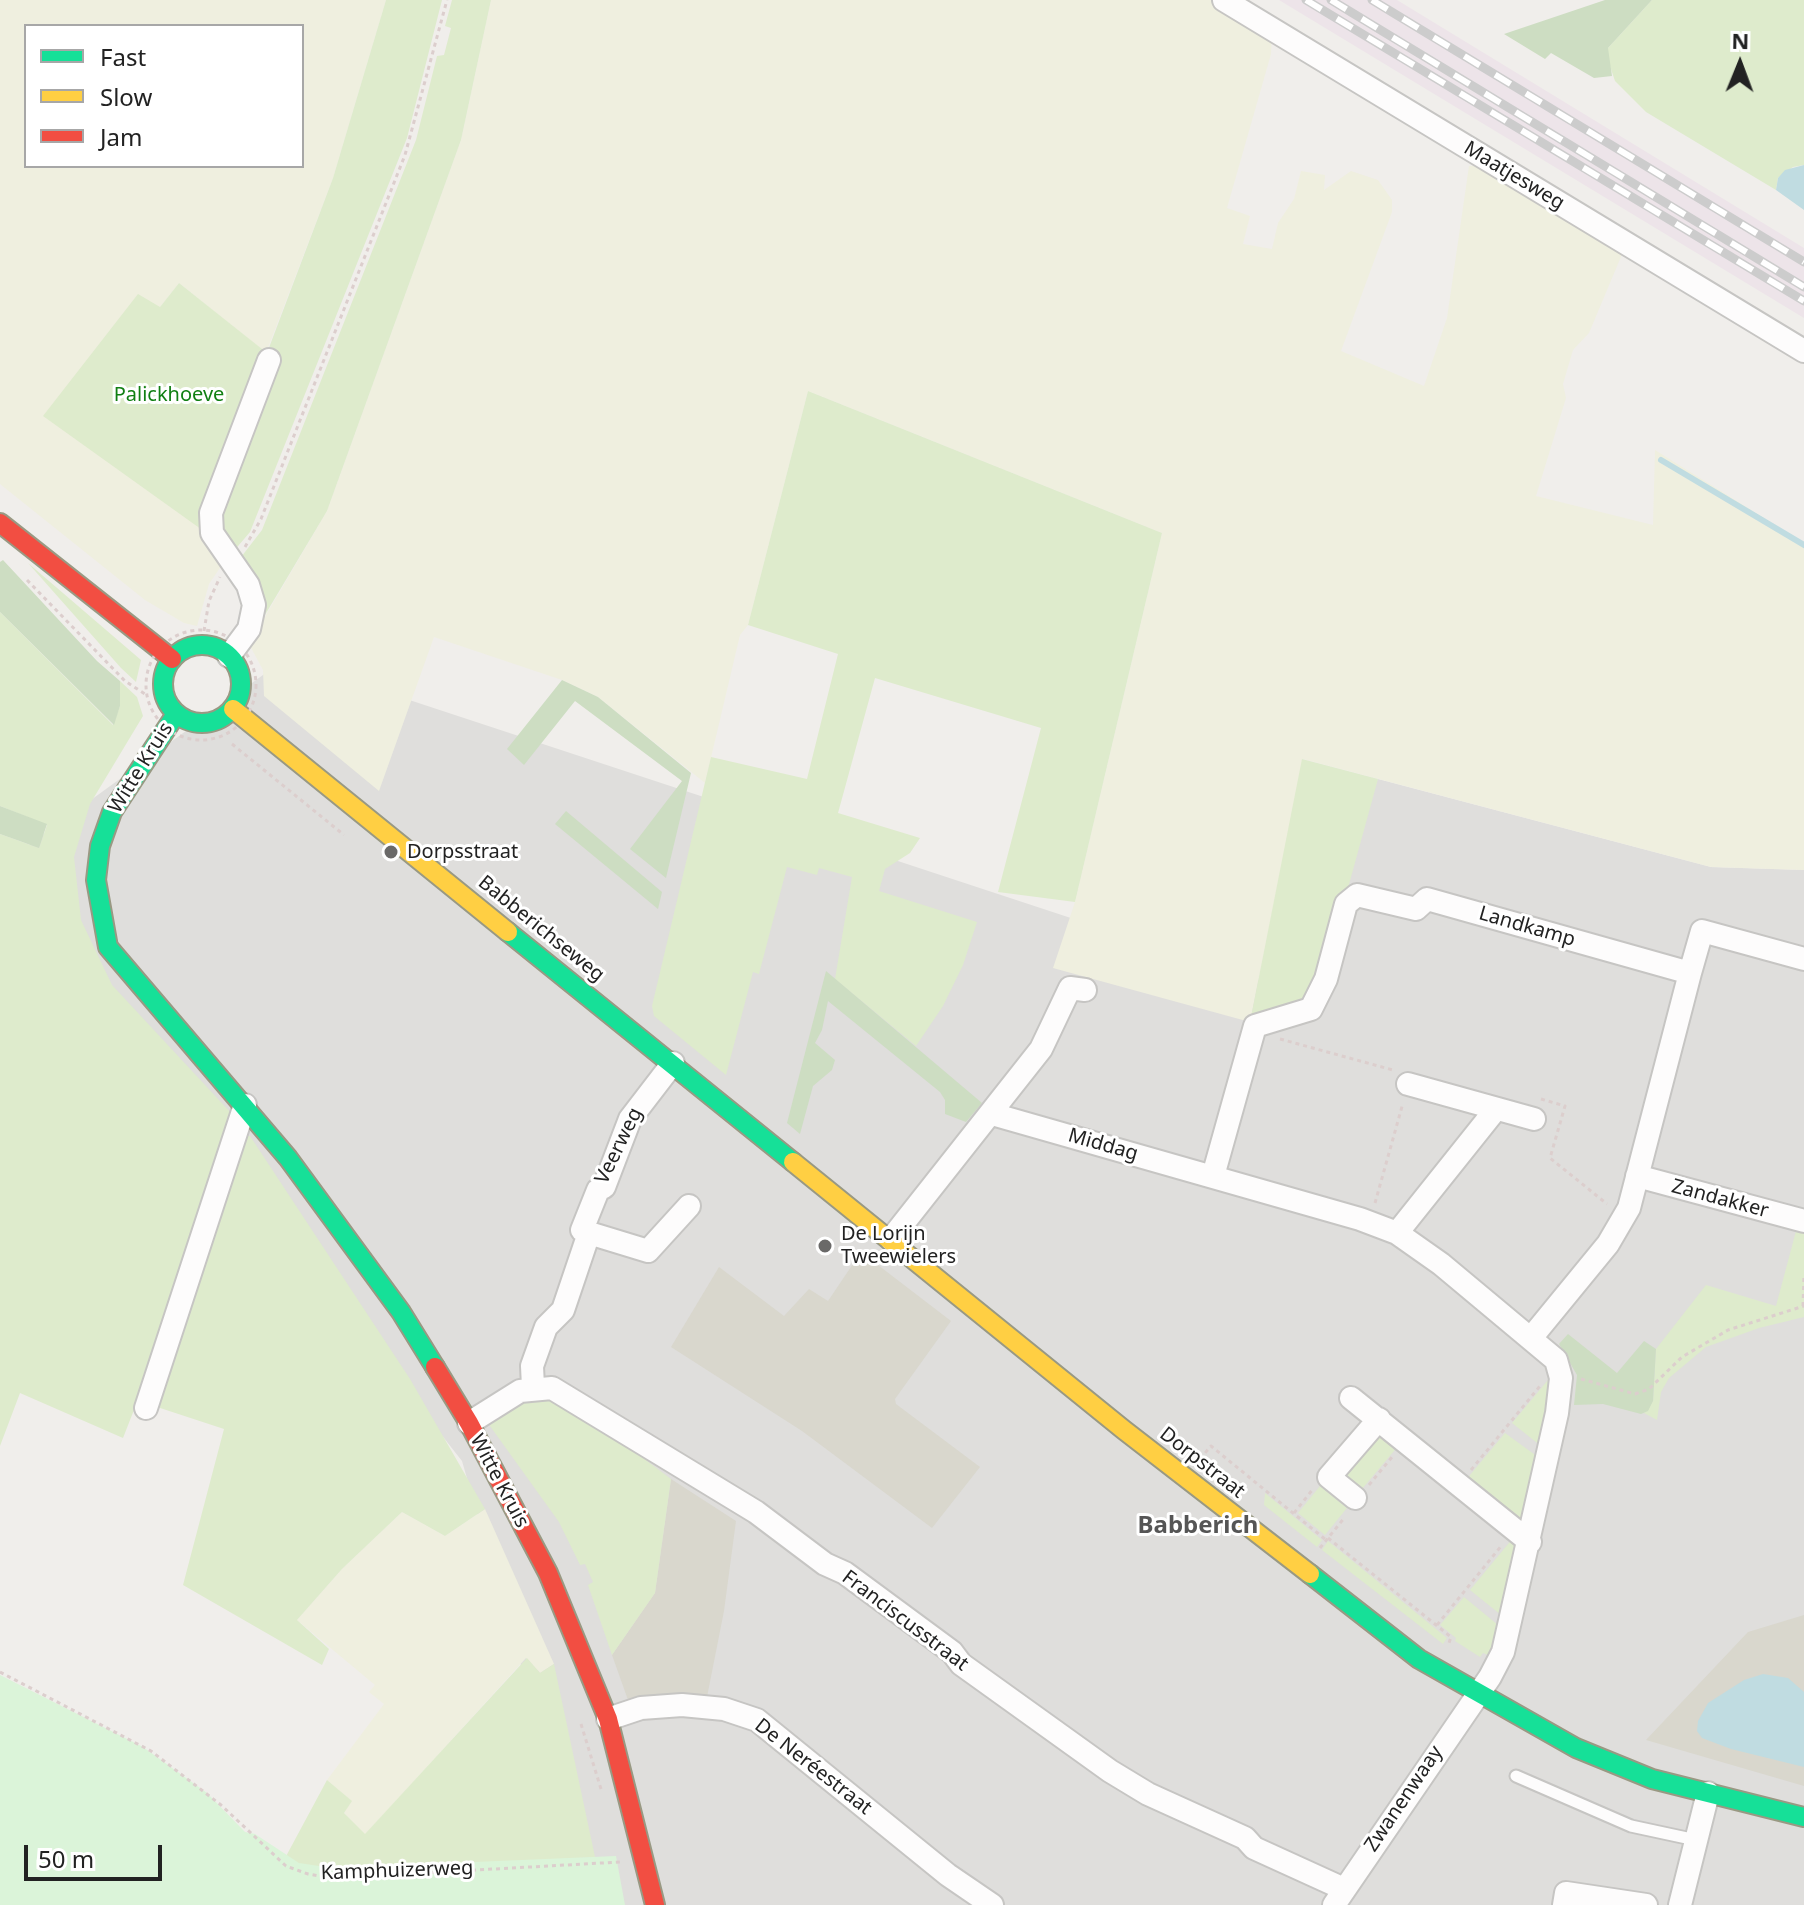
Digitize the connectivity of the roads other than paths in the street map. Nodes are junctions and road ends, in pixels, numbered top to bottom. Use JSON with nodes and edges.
{"nodes":[{"id":1,"x":1224,"y":0,"type":"edge"},
{"id":2,"x":1804,"y":351,"type":"edge"},
{"id":3,"x":269,"y":360,"type":"dead end"},
{"id":4,"x":0,"y":523,"type":"edge"},
{"id":5,"x":233,"y":650,"type":"junction"},
{"id":6,"x":166,"y":654,"type":"junction"},
{"id":7,"x":239,"y":714,"type":"junction"},
{"id":8,"x":172,"y":720,"type":"junction"},
{"id":9,"x":1804,"y":959,"type":"edge"},
{"id":10,"x":1690,"y":973,"type":"junction"},
{"id":11,"x":1085,"y":990,"type":"dead end"},
{"id":12,"x":673,"y":1063,"type":"junction"},
{"id":13,"x":1408,"y":1084,"type":"road end"},
{"id":14,"x":245,"y":1105,"type":"junction"},
{"id":15,"x":1496,"y":1109,"type":"junction"},
{"id":16,"x":992,"y":1114,"type":"junction"},
{"id":17,"x":1534,"y":1119,"type":"dead end"},
{"id":18,"x":1213,"y":1176,"type":"junction"},
{"id":19,"x":1637,"y":1176,"type":"junction"},
{"id":20,"x":689,"y":1206,"type":"dead end"},
{"id":21,"x":1804,"y":1221,"type":"edge"},
{"id":22,"x":589,"y":1233,"type":"junction"},
{"id":23,"x":1397,"y":1233,"type":"junction"},
{"id":24,"x":891,"y":1239,"type":"junction"},
{"id":25,"x":1531,"y":1338,"type":"junction"},
{"id":26,"x":533,"y":1387,"type":"junction"},
{"id":27,"x":1351,"y":1398,"type":"dead end"},
{"id":28,"x":146,"y":1408,"type":"dead end"},
{"id":29,"x":1379,"y":1419,"type":"junction"},
{"id":30,"x":469,"y":1423,"type":"junction"},
{"id":31,"x":1355,"y":1498,"type":"dead end"},
{"id":32,"x":1522,"y":1536,"type":"junction"},
{"id":33,"x":1477,"y":1695,"type":"junction"},
{"id":34,"x":608,"y":1719,"type":"junction"},
{"id":35,"x":1516,"y":1776,"type":"dead end"},
{"id":36,"x":1708,"y":1793,"type":"junction"},
{"id":37,"x":1804,"y":1817,"type":"edge"},
{"id":38,"x":1696,"y":1840,"type":"junction"},
{"id":39,"x":1339,"y":1897,"type":"edge"},
{"id":40,"x":655,"y":1905,"type":"edge"},
{"id":41,"x":992,"y":1905,"type":"edge"},
{"id":42,"x":1564,"y":1905,"type":"edge"},
{"id":43,"x":1646,"y":1905,"type":"edge"},
{"id":44,"x":1680,"y":1905,"type":"edge"}],
"edges":[{"from":1,"to":2,"type":"street","name":"Maatjesweg"},
{"from":3,"to":5,"type":"street"},
{"from":4,"to":6,"type":"main road"},
{"from":5,"to":6,"type":"main road"},
{"from":5,"to":7,"type":"main road"},
{"from":6,"to":8,"type":"main road"},
{"from":7,"to":8,"type":"main road"},
{"from":7,"to":12,"type":"main road","name":"Babberichseweg"},
{"from":8,"to":14,"type":"main road","name":"Witte Kruis"},
{"from":9,"to":10,"type":"street"},
{"from":10,"to":18,"type":"street","name":"Landkamp"},
{"from":10,"to":19,"type":"street"},
{"from":11,"to":16,"type":"street"},
{"from":12,"to":22,"type":"street","name":"Veerweg"},
{"from":12,"to":24,"type":"main road","name":"Dorpstraat"},
{"from":13,"to":15,"type":"street"},
{"from":14,"to":28,"type":"street"},
{"from":14,"to":30,"type":"main road","name":"Witte Kruis"},
{"from":15,"to":17,"type":"street"},
{"from":15,"to":23,"type":"street"},
{"from":16,"to":18,"type":"street","name":"Middag"},
{"from":16,"to":24,"type":"street"},
{"from":18,"to":23,"type":"street","name":"Middag"},
{"from":19,"to":21,"type":"street","name":"Zandakker"},
{"from":19,"to":25,"type":"street"},
{"from":20,"to":22,"type":"street"},
{"from":22,"to":26,"type":"street","name":"Veerweg"},
{"from":23,"to":25,"type":"street","name":"Middag"},
{"from":24,"to":33,"type":"main road","name":"Dorpstraat"},
{"from":25,"to":32,"type":"street","name":"Middag"},
{"from":26,"to":30,"type":"street"},
{"from":26,"to":39,"type":"street","name":"Franciscusstraat"},
{"from":27,"to":29,"type":"street"},
{"from":29,"to":31,"type":"street"},
{"from":29,"to":32,"type":"street"},
{"from":30,"to":34,"type":"main road","name":"Witte Kruis"},
{"from":32,"to":33,"type":"street"},
{"from":33,"to":36,"type":"main road","name":"Dorpstraat"},
{"from":33,"to":39,"type":"street","name":"Zwanenwaay"},
{"from":34,"to":40,"type":"main road","name":"Witte Kruis"},
{"from":34,"to":41,"type":"street","name":"De Neréestraat"},
{"from":35,"to":38,"type":"lane"},
{"from":36,"to":37,"type":"main road","name":"Dorpstraat"},
{"from":36,"to":38,"type":"street"},
{"from":38,"to":44,"type":"street"},
{"from":42,"to":43,"type":"street"}]}
